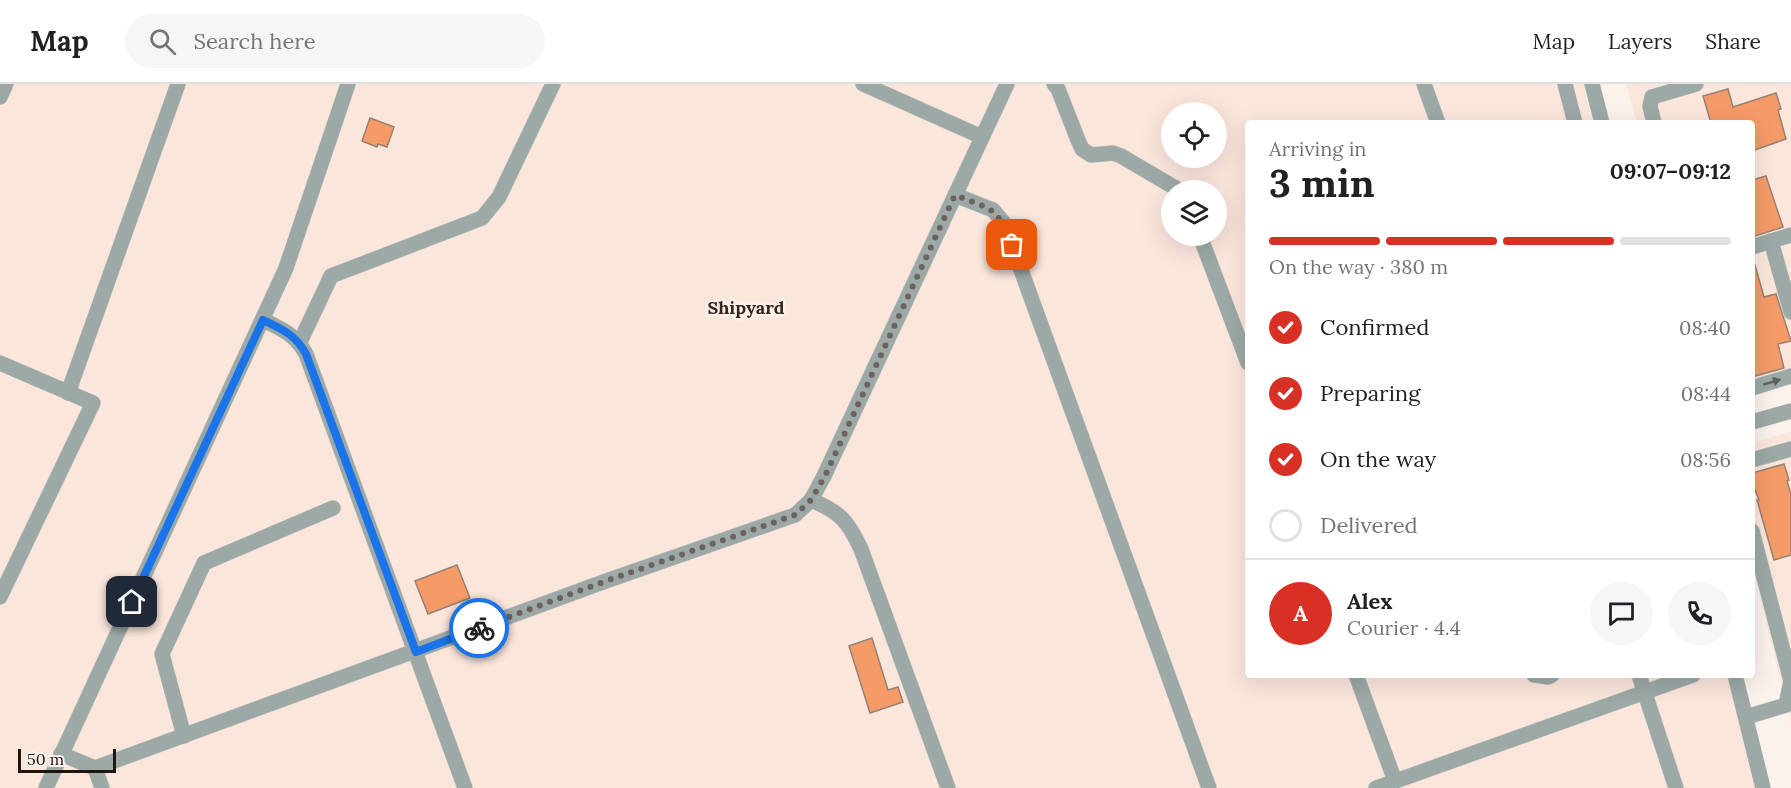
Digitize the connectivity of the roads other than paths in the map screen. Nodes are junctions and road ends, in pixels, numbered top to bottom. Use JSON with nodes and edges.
{"nodes":[{"id":1,"x":6,"y":84,"type":"edge"},
{"id":2,"x":178,"y":84,"type":"edge"},
{"id":3,"x":348,"y":84,"type":"edge"},
{"id":4,"x":553,"y":84,"type":"edge"},
{"id":5,"x":863,"y":84,"type":"edge"},
{"id":6,"x":1007,"y":84,"type":"edge"},
{"id":7,"x":1054,"y":84,"type":"edge"},
{"id":8,"x":1424,"y":84,"type":"edge"},
{"id":9,"x":1565,"y":84,"type":"edge"},
{"id":10,"x":1592,"y":84,"type":"edge"},
{"id":11,"x":1696,"y":84,"type":"edge"},
{"id":12,"x":0,"y":97,"type":"edge"},
{"id":13,"x":1437,"y":120,"type":"edge"},
{"id":14,"x":1574,"y":120,"type":"edge"},
{"id":15,"x":1601,"y":120,"type":"edge"},
{"id":16,"x":1653,"y":120,"type":"edge"},
{"id":17,"x":982,"y":138,"type":"junction"},
{"id":18,"x":1162,"y":180,"type":"edge"},
{"id":19,"x":955,"y":195,"type":"junction"},
{"id":20,"x":1791,"y":235,"type":"edge"},
{"id":21,"x":1771,"y":241,"type":"junction"},
{"id":22,"x":1204,"y":246,"type":"edge"},
{"id":23,"x":1755,"y":246,"type":"edge"},
{"id":24,"x":1791,"y":312,"type":"edge"},
{"id":25,"x":263,"y":320,"type":"junction"},
{"id":26,"x":300,"y":342,"type":"junction"},
{"id":27,"x":1245,"y":355,"type":"edge"},
{"id":28,"x":0,"y":363,"type":"edge"},
{"id":29,"x":1791,"y":376,"type":"edge"},
{"id":30,"x":1755,"y":387,"type":"edge"},
{"id":31,"x":68,"y":393,"type":"junction"},
{"id":32,"x":1791,"y":411,"type":"edge"},
{"id":33,"x":1755,"y":421,"type":"edge"},
{"id":34,"x":1791,"y":449,"type":"edge"},
{"id":35,"x":1755,"y":459,"type":"edge"},
{"id":36,"x":811,"y":500,"type":"junction"},
{"id":37,"x":333,"y":508,"type":"dead end"},
{"id":38,"x":1755,"y":543,"type":"edge"},
{"id":39,"x":0,"y":597,"type":"edge"},
{"id":40,"x":416,"y":652,"type":"junction"},
{"id":41,"x":1357,"y":678,"type":"edge"},
{"id":42,"x":1640,"y":678,"type":"edge"},
{"id":43,"x":1685,"y":678,"type":"edge"},
{"id":44,"x":1737,"y":678,"type":"edge"},
{"id":45,"x":1646,"y":692,"type":"junction"},
{"id":46,"x":1746,"y":717,"type":"junction"},
{"id":47,"x":184,"y":736,"type":"junction"},
{"id":48,"x":61,"y":754,"type":"junction"},
{"id":49,"x":95,"y":768,"type":"junction"},
{"id":50,"x":1395,"y":781,"type":"junction"},
{"id":51,"x":46,"y":788,"type":"edge"},
{"id":52,"x":102,"y":788,"type":"edge"},
{"id":53,"x":465,"y":788,"type":"edge"},
{"id":54,"x":948,"y":788,"type":"edge"},
{"id":55,"x":1209,"y":788,"type":"edge"},
{"id":56,"x":1376,"y":788,"type":"edge"},
{"id":57,"x":1676,"y":788,"type":"edge"},
{"id":58,"x":1763,"y":788,"type":"edge"}],
"edges":[{"from":1,"to":12,"type":"street"},
{"from":2,"to":31,"type":"street"},
{"from":3,"to":25,"type":"street"},
{"from":4,"to":26,"type":"street"},
{"from":5,"to":17,"type":"street"},
{"from":6,"to":17,"type":"street"},
{"from":7,"to":18,"type":"street"},
{"from":8,"to":13,"type":"street"},
{"from":9,"to":14,"type":"street"},
{"from":10,"to":15,"type":"street"},
{"from":11,"to":16,"type":"street"},
{"from":17,"to":19,"type":"street"},
{"from":19,"to":36,"type":"street"},
{"from":19,"to":55,"type":"street"},
{"from":20,"to":21,"type":"street"},
{"from":21,"to":23,"type":"street"},
{"from":21,"to":24,"type":"street"},
{"from":22,"to":27,"type":"street"},
{"from":25,"to":26,"type":"street"},
{"from":25,"to":48,"type":"street"},
{"from":26,"to":40,"type":"street"},
{"from":28,"to":31,"type":"street"},
{"from":30,"to":29,"type":"street","one_way":true},
{"from":31,"to":39,"type":"street"},
{"from":32,"to":33,"type":"street"},
{"from":34,"to":35,"type":"street"},
{"from":36,"to":40,"type":"street"},
{"from":36,"to":54,"type":"street"},
{"from":37,"to":47,"type":"street"},
{"from":38,"to":46,"type":"street"},
{"from":40,"to":47,"type":"street"},
{"from":40,"to":53,"type":"street"},
{"from":41,"to":50,"type":"street"},
{"from":42,"to":45,"type":"street"},
{"from":43,"to":45,"type":"street"},
{"from":44,"to":46,"type":"street"},
{"from":45,"to":50,"type":"street"},
{"from":45,"to":57,"type":"street"},
{"from":46,"to":58,"type":"street"},
{"from":47,"to":49,"type":"street"},
{"from":48,"to":49,"type":"street"},
{"from":48,"to":51,"type":"street"},
{"from":49,"to":52,"type":"street"},
{"from":50,"to":56,"type":"street"}]}
